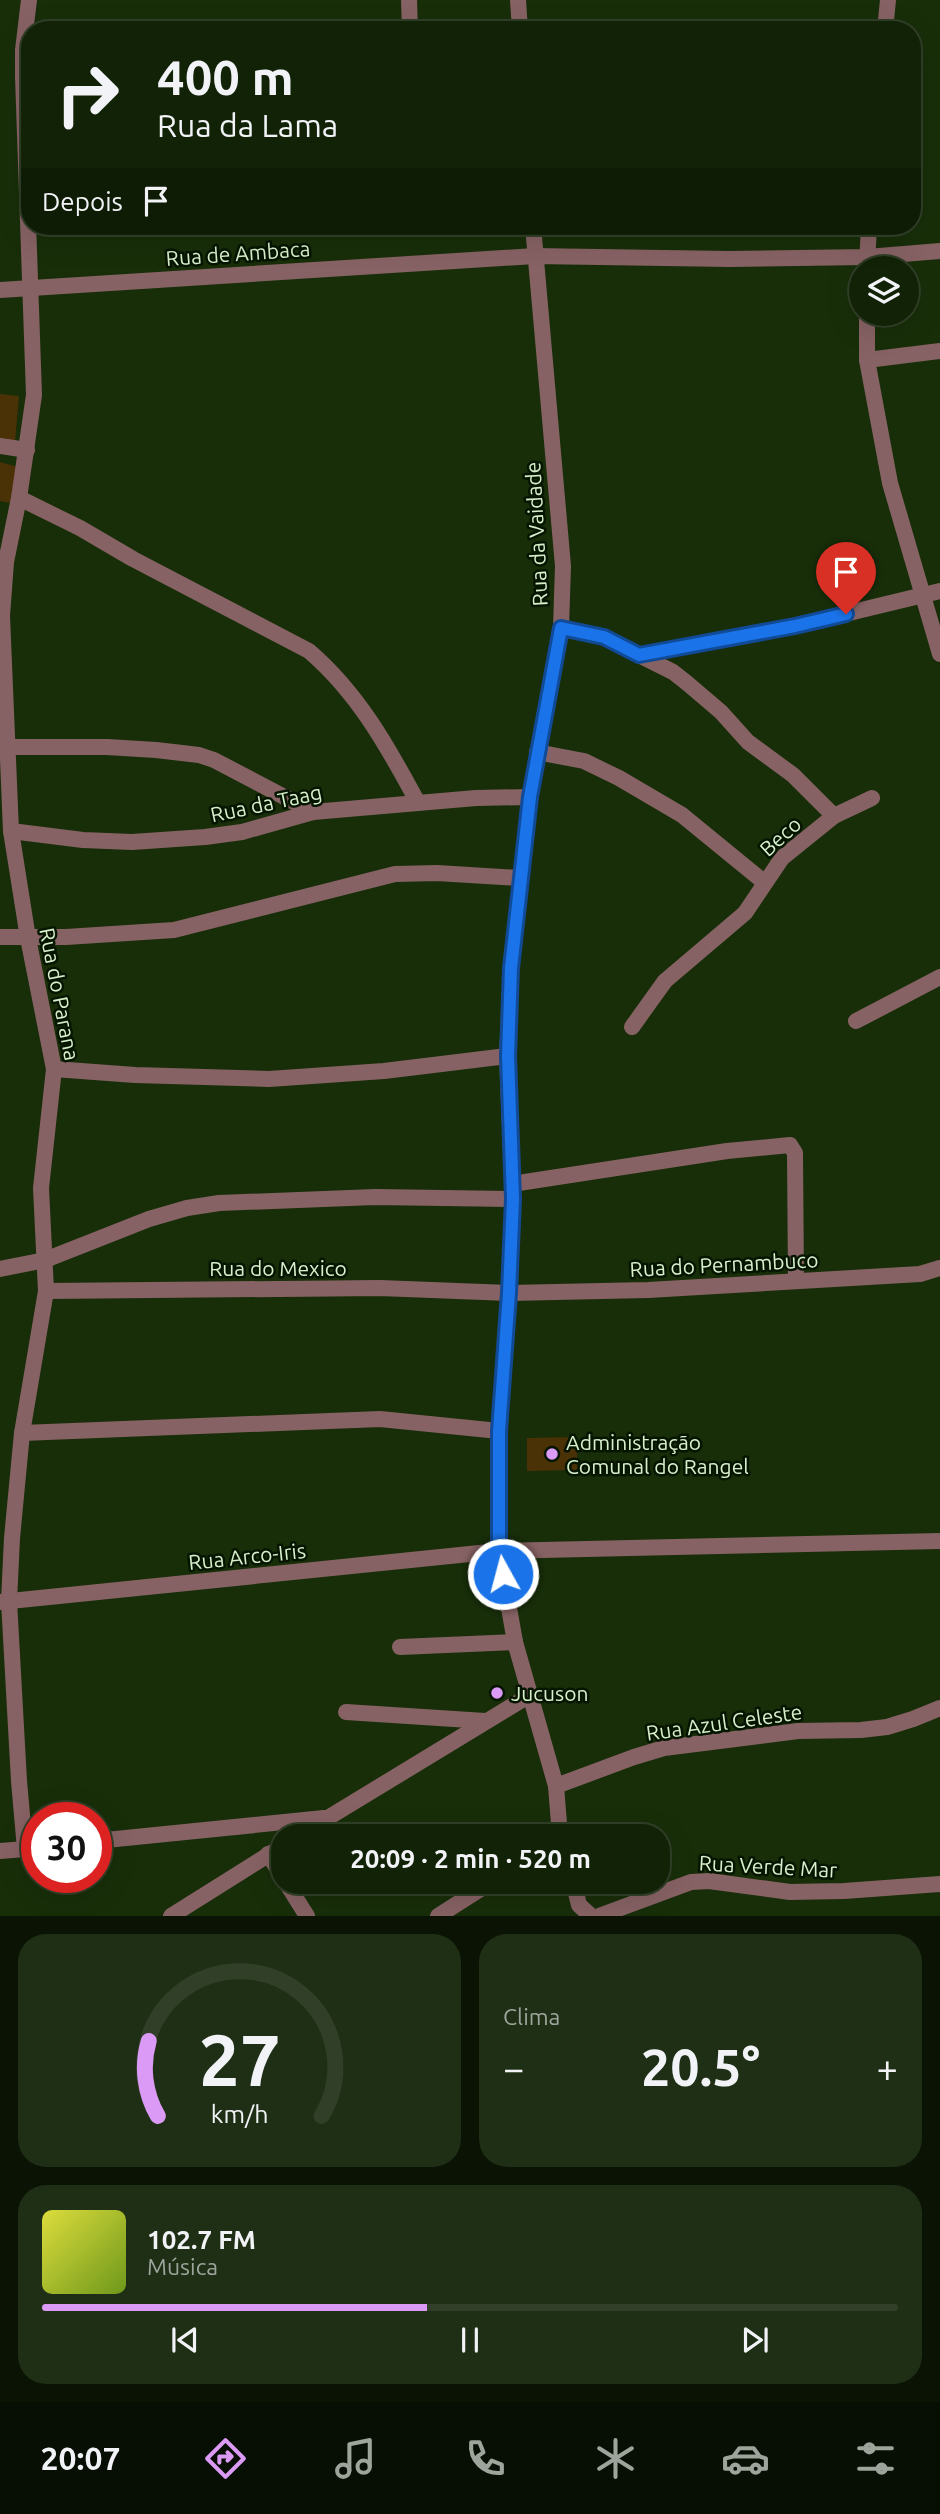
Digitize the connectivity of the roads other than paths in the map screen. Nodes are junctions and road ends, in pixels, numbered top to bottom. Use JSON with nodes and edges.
{"nodes":[{"id":1,"x":29,"y":0,"type":"edge"},
{"id":2,"x":409,"y":0,"type":"edge"},
{"id":3,"x":518,"y":0,"type":"edge"},
{"id":4,"x":888,"y":0,"type":"edge"},
{"id":5,"x":27,"y":21,"type":"edge"},
{"id":6,"x":410,"y":21,"type":"edge"},
{"id":7,"x":519,"y":21,"type":"edge"},
{"id":8,"x":886,"y":21,"type":"edge"},
{"id":9,"x":28,"y":235,"type":"edge"},
{"id":10,"x":534,"y":235,"type":"edge"},
{"id":11,"x":868,"y":235,"type":"edge"},
{"id":12,"x":940,"y":251,"type":"edge"},
{"id":13,"x":535,"y":256,"type":"junction"},
{"id":14,"x":867,"y":256,"type":"edge"},
{"id":15,"x":907,"y":256,"type":"edge"},
{"id":16,"x":849,"y":262,"type":"edge"},
{"id":17,"x":30,"y":288,"type":"junction"},
{"id":18,"x":0,"y":290,"type":"edge"},
{"id":19,"x":867,"y":326,"type":"edge"},
{"id":20,"x":940,"y":351,"type":"edge"},
{"id":21,"x":867,"y":360,"type":"junction"},
{"id":22,"x":0,"y":446,"type":"edge"},
{"id":23,"x":27,"y":450,"type":"junction"},
{"id":24,"x":19,"y":498,"type":"junction"},
{"id":25,"x":940,"y":591,"type":"edge"},
{"id":26,"x":922,"y":597,"type":"junction"},
{"id":27,"x":1,"y":616,"type":"edge"},
{"id":28,"x":561,"y":628,"type":"junction"},
{"id":29,"x":940,"y":654,"type":"edge"},
{"id":30,"x":639,"y":655,"type":"junction"},
{"id":31,"x":8,"y":747,"type":"junction"},
{"id":32,"x":537,"y":752,"type":"junction"},
{"id":33,"x":530,"y":797,"type":"junction"},
{"id":34,"x":872,"y":799,"type":"dead end"},
{"id":35,"x":418,"y":803,"type":"junction"},
{"id":36,"x":313,"y":813,"type":"junction"},
{"id":37,"x":834,"y":816,"type":"junction"},
{"id":38,"x":11,"y":831,"type":"junction"},
{"id":39,"x":519,"y":878,"type":"junction"},
{"id":40,"x":764,"y":882,"type":"junction"},
{"id":41,"x":0,"y":937,"type":"edge"},
{"id":42,"x":28,"y":938,"type":"junction"},
{"id":43,"x":940,"y":977,"type":"edge"},
{"id":44,"x":856,"y":1021,"type":"dead end"},
{"id":45,"x":632,"y":1027,"type":"dead end"},
{"id":46,"x":508,"y":1056,"type":"junction"},
{"id":47,"x":54,"y":1069,"type":"junction"},
{"id":48,"x":512,"y":1191,"type":"junction"},
{"id":49,"x":45,"y":1260,"type":"junction"},
{"id":50,"x":940,"y":1268,"type":"edge"},
{"id":51,"x":0,"y":1269,"type":"edge"},
{"id":52,"x":796,"y":1281,"type":"junction"},
{"id":53,"x":46,"y":1291,"type":"junction"},
{"id":54,"x":509,"y":1293,"type":"junction"},
{"id":55,"x":499,"y":1431,"type":"junction"},
{"id":56,"x":22,"y":1433,"type":"junction"},
{"id":57,"x":940,"y":1541,"type":"edge"},
{"id":58,"x":499,"y":1552,"type":"junction"},
{"id":59,"x":5,"y":1601,"type":"edge"},
{"id":60,"x":515,"y":1642,"type":"junction"},
{"id":61,"x":400,"y":1647,"type":"dead end"},
{"id":62,"x":530,"y":1695,"type":"junction"},
{"id":63,"x":940,"y":1708,"type":"edge"},
{"id":64,"x":345,"y":1712,"type":"dead end"},
{"id":65,"x":485,"y":1721,"type":"junction"},
{"id":66,"x":556,"y":1786,"type":"junction"},
{"id":67,"x":26,"y":1802,"type":"edge"},
{"id":68,"x":327,"y":1818,"type":"junction"},
{"id":69,"x":317,"y":1824,"type":"edge"},
{"id":70,"x":559,"y":1824,"type":"edge"},
{"id":71,"x":112,"y":1840,"type":"edge"},
{"id":72,"x":21,"y":1849,"type":"edge"},
{"id":73,"x":0,"y":1851,"type":"edge"},
{"id":74,"x":271,"y":1852,"type":"edge"},
{"id":75,"x":268,"y":1854,"type":"junction"},
{"id":76,"x":271,"y":1859,"type":"edge"},
{"id":77,"x":940,"y":1884,"type":"edge"},
{"id":78,"x":293,"y":1894,"type":"edge"},
{"id":79,"x":473,"y":1894,"type":"edge"},
{"id":80,"x":576,"y":1894,"type":"edge"},
{"id":81,"x":593,"y":1915,"type":"edge"},
{"id":82,"x":170,"y":1916,"type":"edge"},
{"id":83,"x":307,"y":1916,"type":"edge"},
{"id":84,"x":438,"y":1916,"type":"edge"}],
"edges":[{"from":1,"to":5,"type":"street","name":"Rua do Parana"},
{"from":2,"to":6,"type":"street"},
{"from":3,"to":7,"type":"street"},
{"from":4,"to":8,"type":"street"},
{"from":9,"to":17,"type":"street","name":"Rua do Parana"},
{"from":10,"to":13,"type":"street","name":"Rua da Vaidade"},
{"from":11,"to":14,"type":"street"},
{"from":12,"to":15,"type":"street","name":"Rua de Ambaca"},
{"from":13,"to":16,"type":"street","name":"Rua de Ambaca"},
{"from":13,"to":17,"type":"street","name":"Rua de Ambaca"},
{"from":13,"to":28,"type":"street","name":"Rua da Vaidade"},
{"from":17,"to":18,"type":"street","name":"Rua de Ambaca"},
{"from":17,"to":23,"type":"street","name":"Rua do Parana"},
{"from":19,"to":21,"type":"street"},
{"from":20,"to":21,"type":"street"},
{"from":21,"to":26,"type":"street"},
{"from":22,"to":23,"type":"street"},
{"from":23,"to":24,"type":"street","name":"Rua do Parana"},
{"from":24,"to":27,"type":"street","name":"Rua do Parana"},
{"from":24,"to":35,"type":"street"},
{"from":25,"to":26,"type":"street"},
{"from":26,"to":29,"type":"street"},
{"from":26,"to":30,"type":"street"},
{"from":27,"to":31,"type":"street","name":"Rua do Parana"},
{"from":28,"to":30,"type":"street","name":"Beco"},
{"from":28,"to":32,"type":"street","name":"Rua da Vaidade"},
{"from":30,"to":37,"type":"street","name":"Beco"},
{"from":31,"to":36,"type":"street"},
{"from":31,"to":38,"type":"street","name":"Rua do Parana"},
{"from":32,"to":33,"type":"street","name":"Rua da Vaidade"},
{"from":32,"to":40,"type":"street","name":"Beco"},
{"from":33,"to":35,"type":"street","name":"Rua da Taag"},
{"from":33,"to":39,"type":"street","name":"Rua da Vaidade"},
{"from":34,"to":37,"type":"street"},
{"from":35,"to":36,"type":"street","name":"Rua da Taag"},
{"from":36,"to":38,"type":"street","name":"Rua da Taag"},
{"from":37,"to":40,"type":"street","name":"Beco"},
{"from":38,"to":42,"type":"street","name":"Rua do Parana"},
{"from":39,"to":42,"type":"street"},
{"from":39,"to":46,"type":"street","name":"Rua da Vaidade"},
{"from":40,"to":45,"type":"street"},
{"from":41,"to":42,"type":"street"},
{"from":42,"to":47,"type":"street","name":"Rua do Parana"},
{"from":43,"to":44,"type":"street"},
{"from":46,"to":47,"type":"street"},
{"from":46,"to":48,"type":"street","name":"Rua da Vaidade"},
{"from":47,"to":49,"type":"street","name":"Rua do Parana"},
{"from":48,"to":49,"type":"street"},
{"from":48,"to":52,"type":"street"},
{"from":48,"to":54,"type":"street","name":"Rua da Vaidade"},
{"from":49,"to":51,"type":"street"},
{"from":49,"to":53,"type":"street","name":"Rua do Parana"},
{"from":50,"to":52,"type":"street","name":"Rua do Pernambuco"},
{"from":52,"to":54,"type":"street","name":"Rua do Pernambuco"},
{"from":53,"to":54,"type":"street","name":"Rua do Mexico"},
{"from":53,"to":56,"type":"street","name":"Rua do Parana"},
{"from":54,"to":55,"type":"street","name":"Rua da Vaidade"},
{"from":55,"to":56,"type":"street"},
{"from":55,"to":58,"type":"street","name":"Rua da Vaidade"},
{"from":56,"to":59,"type":"street","name":"Rua do Parana"},
{"from":57,"to":58,"type":"street","name":"Rua Arco-Iris"},
{"from":58,"to":59,"type":"street","name":"Rua Arco-Iris"},
{"from":58,"to":60,"type":"street","name":"Rua da Vaidade"},
{"from":59,"to":67,"type":"street","name":"Rua do Parana"},
{"from":60,"to":61,"type":"street"},
{"from":60,"to":62,"type":"street","name":"Rua da Vaidade"},
{"from":62,"to":65,"type":"street"},
{"from":62,"to":66,"type":"street","name":"Rua da Vaidade"},
{"from":63,"to":66,"type":"street","name":"Rua Azul Celeste"},
{"from":64,"to":65,"type":"street"},
{"from":65,"to":68,"type":"street"},
{"from":66,"to":70,"type":"street","name":"Rua da Vaidade"},
{"from":68,"to":69,"type":"street"},
{"from":68,"to":71,"type":"street"},
{"from":72,"to":73,"type":"street"},
{"from":74,"to":75,"type":"street"},
{"from":75,"to":76,"type":"street"},
{"from":75,"to":82,"type":"street"},
{"from":77,"to":81,"type":"street","name":"Rua Verde Mar"},
{"from":78,"to":83,"type":"street"},
{"from":79,"to":84,"type":"street"},
{"from":80,"to":81,"type":"street"}]}
